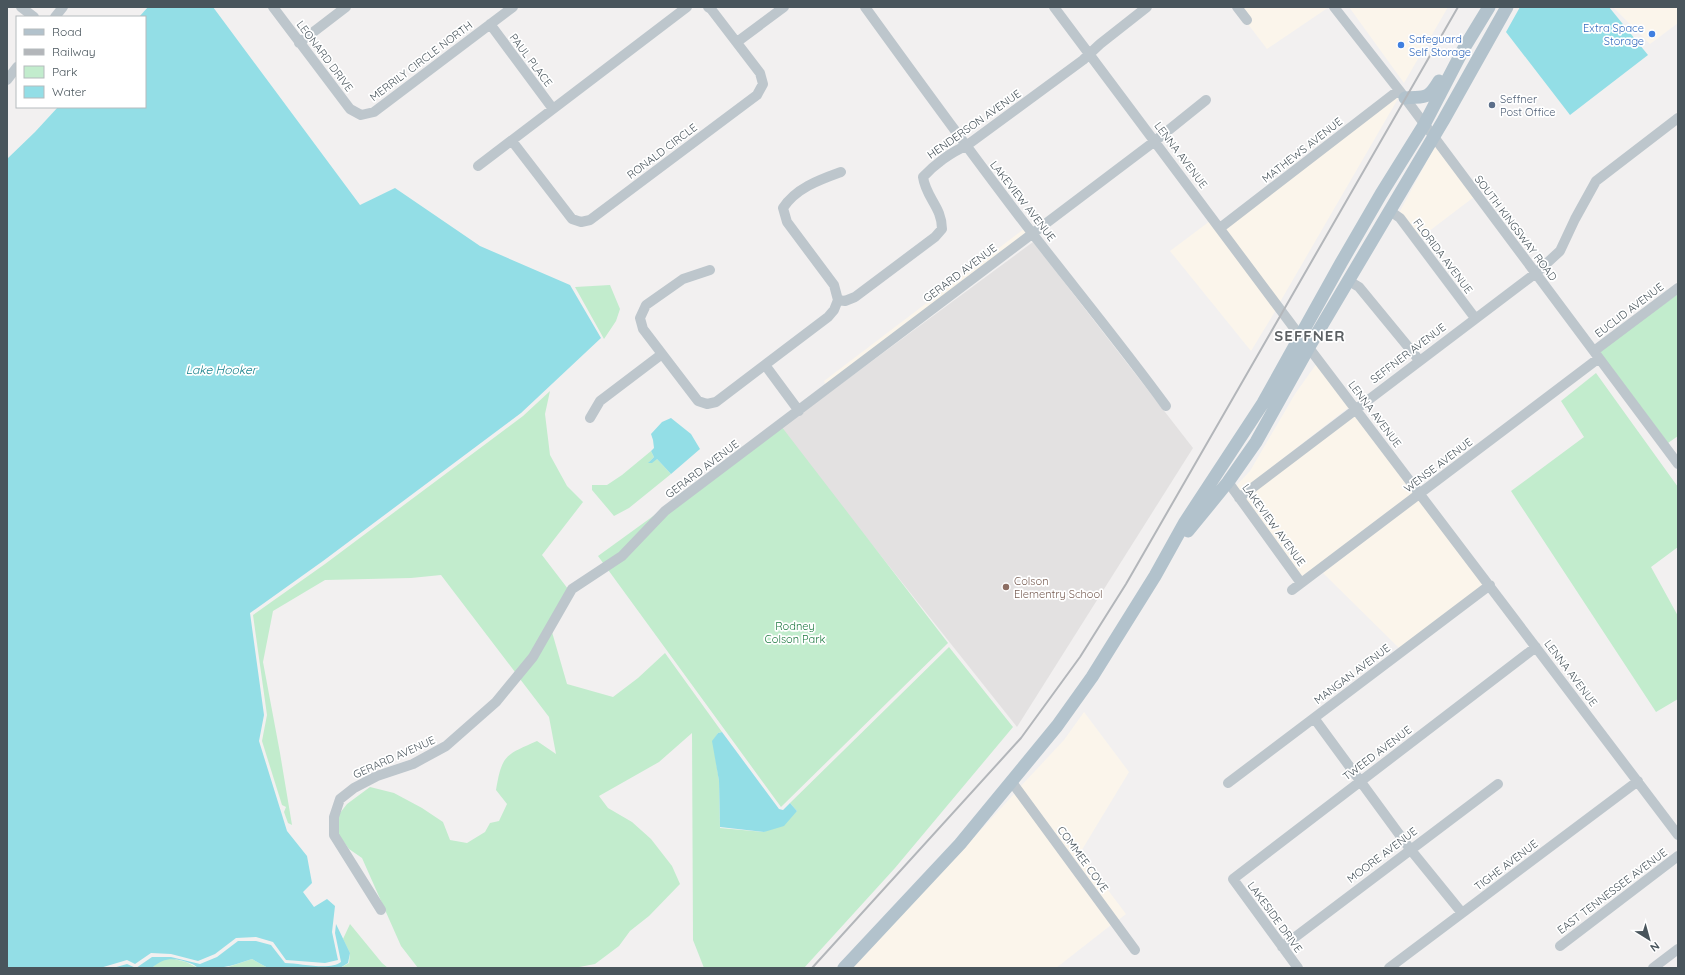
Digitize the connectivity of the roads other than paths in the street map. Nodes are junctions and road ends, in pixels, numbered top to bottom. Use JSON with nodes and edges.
{"nodes":[{"id":1,"x":21,"y":7,"type":"edge"},
{"id":2,"x":63,"y":7,"type":"edge"},
{"id":3,"x":273,"y":7,"type":"edge"},
{"id":4,"x":346,"y":7,"type":"edge"},
{"id":5,"x":513,"y":7,"type":"edge"},
{"id":6,"x":687,"y":7,"type":"edge"},
{"id":7,"x":708,"y":7,"type":"edge"},
{"id":8,"x":784,"y":7,"type":"edge"},
{"id":9,"x":865,"y":7,"type":"edge"},
{"id":10,"x":1054,"y":7,"type":"edge"},
{"id":11,"x":1147,"y":7,"type":"edge"},
{"id":12,"x":1237,"y":7,"type":"edge"},
{"id":13,"x":1334,"y":7,"type":"edge"},
{"id":14,"x":1481,"y":7,"type":"edge"},
{"id":15,"x":1489,"y":7,"type":"edge"},
{"id":16,"x":1507,"y":7,"type":"edge"},
{"id":17,"x":33,"y":16,"type":"edge"},
{"id":18,"x":57,"y":16,"type":"edge"},
{"id":19,"x":1247,"y":20,"type":"dead end"},
{"id":20,"x":490,"y":24,"type":"junction"},
{"id":21,"x":737,"y":42,"type":"junction"},
{"id":22,"x":299,"y":43,"type":"junction"},
{"id":23,"x":1090,"y":54,"type":"junction"},
{"id":24,"x":16,"y":68,"type":"edge"},
{"id":25,"x":7,"y":80,"type":"edge"},
{"id":26,"x":1402,"y":94,"type":"junction"},
{"id":27,"x":1206,"y":100,"type":"dead end"},
{"id":28,"x":553,"y":109,"type":"junction"},
{"id":29,"x":361,"y":115,"type":"joint"},
{"id":30,"x":1678,"y":118,"type":"edge"},
{"id":31,"x":1424,"y":124,"type":"junction"},
{"id":32,"x":1433,"y":137,"type":"junction"},
{"id":33,"x":512,"y":141,"type":"junction"},
{"id":34,"x":1155,"y":141,"type":"junction"},
{"id":35,"x":966,"y":146,"type":"junction"},
{"id":36,"x":478,"y":166,"type":"dead end"},
{"id":37,"x":841,"y":172,"type":"dead end"},
{"id":38,"x":1390,"y":211,"type":"junction"},
{"id":39,"x":1220,"y":228,"type":"junction"},
{"id":40,"x":1032,"y":233,"type":"junction"},
{"id":41,"x":710,"y":270,"type":"dead end"},
{"id":42,"x":1536,"y":273,"type":"junction"},
{"id":43,"x":1349,"y":281,"type":"junction"},
{"id":44,"x":1678,"y":288,"type":"edge"},
{"id":45,"x":838,"y":300,"type":"junction"},
{"id":46,"x":1475,"y":318,"type":"junction"},
{"id":47,"x":1300,"y":336,"type":"junction"},
{"id":48,"x":1309,"y":346,"type":"junction"},
{"id":49,"x":662,"y":354,"type":"junction"},
{"id":50,"x":1596,"y":354,"type":"junction"},
{"id":51,"x":1419,"y":360,"type":"junction"},
{"id":52,"x":765,"y":365,"type":"junction"},
{"id":53,"x":1166,"y":406,"type":"dead end"},
{"id":54,"x":1355,"y":408,"type":"junction"},
{"id":55,"x":799,"y":411,"type":"junction"},
{"id":56,"x":590,"y":418,"type":"dead end"},
{"id":57,"x":1678,"y":464,"type":"edge"},
{"id":58,"x":1228,"y":482,"type":"junction"},
{"id":59,"x":1421,"y":494,"type":"junction"},
{"id":60,"x":1239,"y":498,"type":"junction"},
{"id":61,"x":1155,"y":576,"type":"junction"},
{"id":62,"x":1301,"y":583,"type":"junction"},
{"id":63,"x":1490,"y":585,"type":"junction"},
{"id":64,"x":1292,"y":590,"type":"dead end"},
{"id":65,"x":1536,"y":647,"type":"junction"},
{"id":66,"x":1314,"y":718,"type":"junction"},
{"id":67,"x":1012,"y":781,"type":"junction"},
{"id":68,"x":1359,"y":782,"type":"junction"},
{"id":69,"x":1638,"y":782,"type":"junction"},
{"id":70,"x":1228,"y":783,"type":"dead end"},
{"id":71,"x":1498,"y":784,"type":"dead end"},
{"id":72,"x":1678,"y":835,"type":"edge"},
{"id":73,"x":1410,"y":849,"type":"junction"},
{"id":74,"x":1678,"y":856,"type":"edge"},
{"id":75,"x":1233,"y":879,"type":"joint"},
{"id":76,"x":381,"y":910,"type":"dead end"},
{"id":77,"x":1462,"y":913,"type":"junction"},
{"id":78,"x":1560,"y":946,"type":"dead end"},
{"id":79,"x":1282,"y":947,"type":"junction"},
{"id":80,"x":1678,"y":949,"type":"edge"},
{"id":81,"x":1135,"y":950,"type":"dead end"},
{"id":82,"x":844,"y":968,"type":"edge"},
{"id":83,"x":1298,"y":968,"type":"edge"},
{"id":84,"x":1389,"y":968,"type":"edge"},
{"id":85,"x":1653,"y":968,"type":"edge"}],
"edges":[{"from":1,"to":17,"type":"street"},
{"from":2,"to":18,"type":"street"},
{"from":3,"to":22,"type":"street","name":"LEONARD DRIVE"},
{"from":4,"to":22,"type":"street"},
{"from":5,"to":20,"type":"street","name":"MERRILY CIRCLE NORTH"},
{"from":6,"to":28,"type":"street"},
{"from":7,"to":21,"type":"street","name":"RONALD CIRCLE"},
{"from":8,"to":21,"type":"street"},
{"from":9,"to":35,"type":"street","name":"LAKEVIEW AVENUE"},
{"from":10,"to":23,"type":"street","name":"LENNA AVENUE"},
{"from":11,"to":23,"type":"street","name":"HENDERSON AVENUE"},
{"from":12,"to":19,"type":"street"},
{"from":13,"to":26,"type":"street","name":"SOUTH KINGSWAY ROAD"},
{"from":14,"to":26,"type":"main road"},
{"from":15,"to":31,"type":"main road"},
{"from":16,"to":32,"type":"main road"},
{"from":20,"to":28,"type":"street","name":"PAUL PLACE"},
{"from":20,"to":29,"type":"street","name":"MERRILY CIRCLE NORTH"},
{"from":21,"to":33,"type":"street","name":"RONALD CIRCLE"},
{"from":22,"to":29,"type":"street","name":"LEONARD DRIVE"},
{"from":23,"to":34,"type":"street","name":"LENNA AVENUE"},
{"from":23,"to":35,"type":"street","name":"HENDERSON AVENUE"},
{"from":24,"to":25,"type":"street"},
{"from":26,"to":31,"type":"street","name":"SOUTH KINGSWAY ROAD"},
{"from":26,"to":39,"type":"street","name":"MATHEWS AVENUE"},
{"from":27,"to":34,"type":"street","name":"GERARD AVENUE"},
{"from":28,"to":33,"type":"street"},
{"from":30,"to":42,"type":"street","name":"SEFFNER AVENUE"},
{"from":31,"to":32,"type":"street","name":"SOUTH KINGSWAY ROAD"},
{"from":31,"to":47,"type":"main road"},
{"from":32,"to":38,"type":"main road"},
{"from":32,"to":42,"type":"street","name":"SOUTH KINGSWAY ROAD"},
{"from":33,"to":36,"type":"street"},
{"from":34,"to":39,"type":"street","name":"LENNA AVENUE"},
{"from":34,"to":40,"type":"street","name":"GERARD AVENUE"},
{"from":35,"to":40,"type":"street","name":"LAKEVIEW AVENUE"},
{"from":35,"to":45,"type":"street","name":"HENDERSON AVENUE"},
{"from":37,"to":45,"type":"street"},
{"from":38,"to":43,"type":"main road"},
{"from":38,"to":46,"type":"street","name":"FLORIDA AVENUE"},
{"from":39,"to":47,"type":"street","name":"LENNA AVENUE"},
{"from":40,"to":53,"type":"street","name":"LAKEVIEW AVENUE"},
{"from":40,"to":55,"type":"street","name":"GERARD AVENUE"},
{"from":41,"to":49,"type":"street"},
{"from":42,"to":46,"type":"street","name":"SEFFNER AVENUE"},
{"from":42,"to":50,"type":"street","name":"SOUTH KINGSWAY ROAD"},
{"from":43,"to":48,"type":"main road"},
{"from":43,"to":51,"type":"street"},
{"from":44,"to":50,"type":"street","name":"EUCLID AVENUE"},
{"from":45,"to":52,"type":"street"},
{"from":46,"to":51,"type":"street","name":"SEFFNER AVENUE"},
{"from":47,"to":48,"type":"street","name":"LENNA AVENUE"},
{"from":47,"to":61,"type":"main road"},
{"from":48,"to":54,"type":"street","name":"LENNA AVENUE"},
{"from":48,"to":58,"type":"main road"},
{"from":49,"to":52,"type":"street"},
{"from":49,"to":56,"type":"street"},
{"from":50,"to":57,"type":"street","name":"SOUTH KINGSWAY ROAD"},
{"from":50,"to":59,"type":"street","name":"WENSE AVENUE"},
{"from":51,"to":54,"type":"street","name":"SEFFNER AVENUE"},
{"from":52,"to":55,"type":"street"},
{"from":54,"to":59,"type":"street","name":"LENNA AVENUE"},
{"from":54,"to":60,"type":"street","name":"SEFFNER AVENUE"},
{"from":55,"to":76,"type":"street","name":"GERARD AVENUE"},
{"from":58,"to":60,"type":"street","name":"LAKEVIEW AVENUE"},
{"from":58,"to":61,"type":"main road"},
{"from":59,"to":62,"type":"street","name":"WENSE AVENUE"},
{"from":59,"to":63,"type":"street","name":"LENNA AVENUE"},
{"from":60,"to":62,"type":"street","name":"LAKEVIEW AVENUE"},
{"from":61,"to":67,"type":"main road"},
{"from":62,"to":64,"type":"street","name":"WENSE AVENUE"},
{"from":63,"to":65,"type":"street","name":"LENNA AVENUE"},
{"from":63,"to":66,"type":"street","name":"MANGAN AVENUE"},
{"from":65,"to":68,"type":"street","name":"TWEED AVENUE"},
{"from":65,"to":69,"type":"street","name":"LENNA AVENUE"},
{"from":66,"to":68,"type":"street"},
{"from":66,"to":70,"type":"street","name":"MANGAN AVENUE"},
{"from":67,"to":81,"type":"street","name":"COMMEE COVE"},
{"from":67,"to":82,"type":"main road"},
{"from":68,"to":73,"type":"street"},
{"from":68,"to":75,"type":"street","name":"TWEED AVENUE"},
{"from":69,"to":72,"type":"street","name":"LENNA AVENUE"},
{"from":69,"to":77,"type":"street","name":"TIGHE AVENUE"},
{"from":71,"to":73,"type":"street","name":"MOORE AVENUE"},
{"from":73,"to":77,"type":"street"},
{"from":73,"to":79,"type":"street","name":"MOORE AVENUE"},
{"from":74,"to":78,"type":"street","name":"EAST TENNESSEE AVENUE"},
{"from":75,"to":79,"type":"street","name":"LAKESIDE DRIVE"},
{"from":77,"to":84,"type":"street","name":"TIGHE AVENUE"},
{"from":79,"to":83,"type":"street","name":"LAKESIDE DRIVE"},
{"from":80,"to":85,"type":"street"}]}
